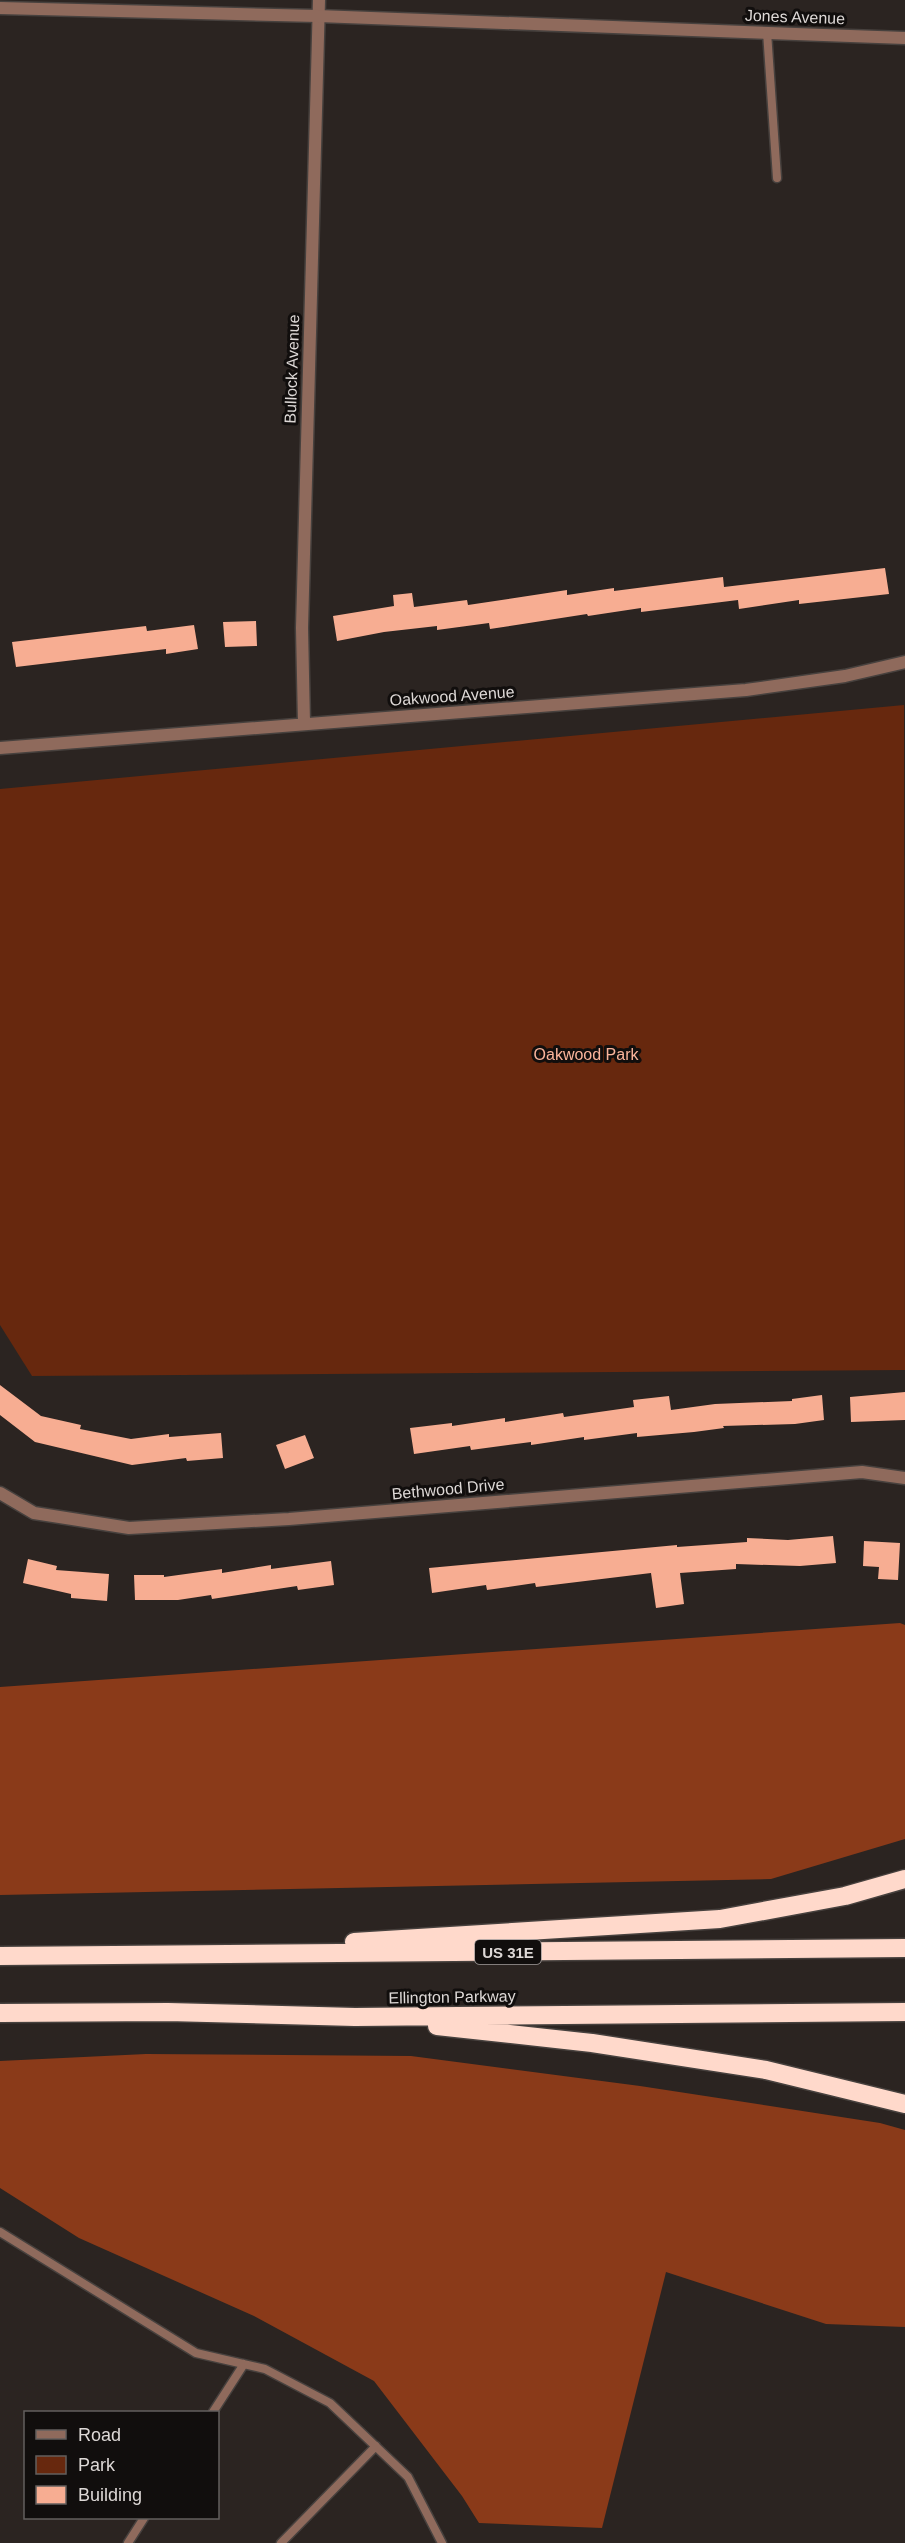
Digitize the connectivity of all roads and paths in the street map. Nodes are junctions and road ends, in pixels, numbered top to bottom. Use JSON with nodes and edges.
{"nodes":[{"id":1,"x":319,"y":0,"type":"edge"},
{"id":2,"x":108,"y":5,"type":"edge"},
{"id":3,"x":0,"y":8,"type":"edge"},
{"id":4,"x":318,"y":16,"type":"junction"},
{"id":5,"x":766,"y":32,"type":"junction"},
{"id":6,"x":905,"y":38,"type":"edge"},
{"id":7,"x":777,"y":178,"type":"dead end"},
{"id":8,"x":905,"y":662,"type":"edge"},
{"id":9,"x":304,"y":723,"type":"junction"},
{"id":10,"x":0,"y":747,"type":"edge"},
{"id":11,"x":905,"y":1478,"type":"edge"},
{"id":12,"x":0,"y":1493,"type":"edge"},
{"id":13,"x":905,"y":1879,"type":"edge"},
{"id":14,"x":905,"y":1948,"type":"edge"},
{"id":15,"x":0,"y":1956,"type":"edge"},
{"id":16,"x":110,"y":1956,"type":"junction"},
{"id":17,"x":905,"y":2012,"type":"edge"},
{"id":18,"x":0,"y":2013,"type":"edge"},
{"id":19,"x":355,"y":2017,"type":"junction"},
{"id":20,"x":905,"y":2104,"type":"edge"},
{"id":21,"x":0,"y":2232,"type":"edge"},
{"id":22,"x":244,"y":2364,"type":"junction"},
{"id":23,"x":214,"y":2411,"type":"edge"},
{"id":24,"x":376,"y":2446,"type":"junction"},
{"id":25,"x":143,"y":2519,"type":"edge"},
{"id":26,"x":128,"y":2543,"type":"edge"},
{"id":27,"x":282,"y":2543,"type":"edge"},
{"id":28,"x":442,"y":2543,"type":"edge"}],
"edges":[{"from":1,"to":4,"type":"street","name":"Bullock Avenue"},
{"from":2,"to":3,"type":"street","name":"Jones Avenue"},
{"from":2,"to":4,"type":"street","name":"Jones Avenue"},
{"from":4,"to":5,"type":"street","name":"Jones Avenue"},
{"from":4,"to":9,"type":"street","name":"Bullock Avenue"},
{"from":5,"to":6,"type":"street","name":"Jones Avenue"},
{"from":5,"to":7,"type":"lane"},
{"from":8,"to":9,"type":"street","name":"Oakwood Avenue"},
{"from":9,"to":10,"type":"street","name":"Oakwood Avenue"},
{"from":11,"to":12,"type":"street","name":"Bethwood Drive"},
{"from":13,"to":16,"type":"highway"},
{"from":14,"to":16,"type":"highway","number":"US 31E"},
{"from":15,"to":16,"type":"highway","number":"US 31E"},
{"from":17,"to":19,"type":"highway","name":"Ellington Parkway"},
{"from":18,"to":19,"type":"highway","name":"Ellington Parkway"},
{"from":19,"to":20,"type":"highway"},
{"from":21,"to":22,"type":"lane"},
{"from":22,"to":23,"type":"lane"},
{"from":22,"to":24,"type":"lane"},
{"from":24,"to":27,"type":"lane"},
{"from":24,"to":28,"type":"lane"},
{"from":25,"to":26,"type":"lane"}]}
